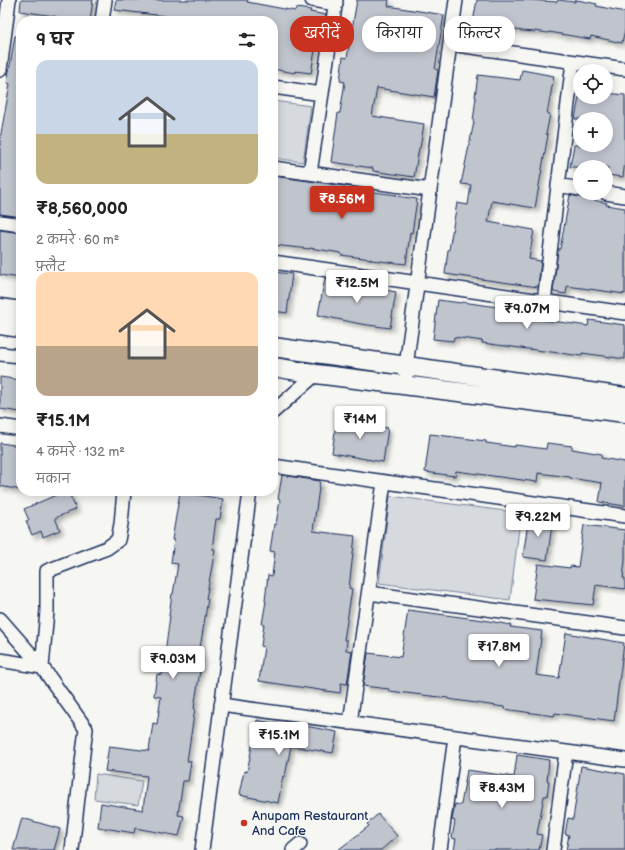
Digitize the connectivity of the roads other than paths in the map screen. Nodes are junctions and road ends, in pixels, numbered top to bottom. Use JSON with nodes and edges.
{"nodes":[{"id":1,"x":9,"y":0,"type":"edge"},
{"id":2,"x":105,"y":0,"type":"edge"},
{"id":3,"x":312,"y":0,"type":"edge"},
{"id":4,"x":456,"y":0,"type":"edge"},
{"id":5,"x":336,"y":2,"type":"edge"},
{"id":6,"x":103,"y":16,"type":"edge"},
{"id":7,"x":454,"y":16,"type":"edge"},
{"id":8,"x":1,"y":52,"type":"edge"},
{"id":9,"x":449,"y":52,"type":"edge"},
{"id":10,"x":505,"y":52,"type":"edge"},
{"id":11,"x":573,"y":62,"type":"junction"},
{"id":12,"x":625,"y":69,"type":"edge"},
{"id":13,"x":0,"y":70,"type":"edge"},
{"id":14,"x":278,"y":88,"type":"edge"},
{"id":15,"x":322,"y":94,"type":"junction"},
{"id":16,"x":278,"y":169,"type":"edge"},
{"id":17,"x":310,"y":173,"type":"junction"},
{"id":18,"x":558,"y":185,"type":"junction"},
{"id":19,"x":573,"y":188,"type":"edge"},
{"id":20,"x":430,"y":190,"type":"junction"},
{"id":21,"x":613,"y":194,"type":"edge"},
{"id":22,"x":625,"y":196,"type":"edge"},
{"id":23,"x":0,"y":222,"type":"edge"},
{"id":24,"x":16,"y":224,"type":"edge"},
{"id":25,"x":278,"y":263,"type":"edge"},
{"id":26,"x":417,"y":283,"type":"junction"},
{"id":27,"x":544,"y":302,"type":"junction"},
{"id":28,"x":0,"y":308,"type":"edge"},
{"id":29,"x":16,"y":310,"type":"edge"},
{"id":30,"x":625,"y":314,"type":"edge"},
{"id":31,"x":0,"y":325,"type":"edge"},
{"id":32,"x":16,"y":327,"type":"edge"},
{"id":33,"x":278,"y":348,"type":"edge"},
{"id":34,"x":0,"y":354,"type":"edge"},
{"id":35,"x":16,"y":356,"type":"edge"},
{"id":36,"x":406,"y":366,"type":"junction"},
{"id":37,"x":278,"y":368,"type":"edge"},
{"id":38,"x":316,"y":374,"type":"junction"},
{"id":39,"x":407,"y":386,"type":"junction"},
{"id":40,"x":625,"y":397,"type":"edge"},
{"id":41,"x":278,"y":408,"type":"edge"},
{"id":42,"x":625,"y":413,"type":"edge"},
{"id":43,"x":0,"y":426,"type":"edge"},
{"id":44,"x":16,"y":429,"type":"edge"},
{"id":45,"x":278,"y":467,"type":"edge"},
{"id":46,"x":384,"y":482,"type":"junction"},
{"id":47,"x":124,"y":496,"type":"edge"},
{"id":48,"x":249,"y":496,"type":"edge"},
{"id":49,"x":625,"y":516,"type":"edge"},
{"id":50,"x":368,"y":593,"type":"junction"},
{"id":51,"x":0,"y":619,"type":"edge"},
{"id":52,"x":625,"y":628,"type":"edge"},
{"id":53,"x":0,"y":660,"type":"edge"},
{"id":54,"x":42,"y":667,"type":"junction"},
{"id":55,"x":221,"y":706,"type":"junction"},
{"id":56,"x":350,"y":723,"type":"junction"},
{"id":57,"x":455,"y":737,"type":"junction"},
{"id":58,"x":566,"y":752,"type":"junction"},
{"id":59,"x":625,"y":760,"type":"edge"},
{"id":60,"x":72,"y":850,"type":"edge"},
{"id":61,"x":202,"y":850,"type":"edge"},
{"id":62,"x":440,"y":850,"type":"edge"},
{"id":63,"x":553,"y":850,"type":"edge"}],
"edges":[{"from":1,"to":8,"type":"street"},
{"from":2,"to":6,"type":"street"},
{"from":3,"to":5,"type":"street"},
{"from":4,"to":7,"type":"street"},
{"from":5,"to":15,"type":"street"},
{"from":8,"to":13,"type":"street"},
{"from":9,"to":20,"type":"street"},
{"from":10,"to":11,"type":"street"},
{"from":11,"to":12,"type":"street"},
{"from":11,"to":18,"type":"street"},
{"from":14,"to":15,"type":"street"},
{"from":15,"to":17,"type":"street"},
{"from":16,"to":17,"type":"street"},
{"from":17,"to":20,"type":"street"},
{"from":18,"to":19,"type":"street"},
{"from":18,"to":27,"type":"street"},
{"from":20,"to":26,"type":"street"},
{"from":21,"to":22,"type":"street"},
{"from":23,"to":24,"type":"street"},
{"from":25,"to":26,"type":"street"},
{"from":26,"to":27,"type":"street"},
{"from":26,"to":36,"type":"street"},
{"from":27,"to":30,"type":"street"},
{"from":28,"to":29,"type":"main road"},
{"from":31,"to":32,"type":"main road"},
{"from":33,"to":36,"type":"main road"},
{"from":34,"to":35,"type":"street"},
{"from":36,"to":39,"type":"street"},
{"from":36,"to":40,"type":"main road"},
{"from":37,"to":38,"type":"main road"},
{"from":38,"to":39,"type":"main road"},
{"from":38,"to":41,"type":"street"},
{"from":39,"to":42,"type":"main road"},
{"from":43,"to":44,"type":"street"},
{"from":45,"to":46,"type":"street"},
{"from":46,"to":49,"type":"street"},
{"from":46,"to":50,"type":"street"},
{"from":47,"to":54,"type":"street"},
{"from":48,"to":55,"type":"street"},
{"from":50,"to":52,"type":"street"},
{"from":50,"to":56,"type":"street"},
{"from":51,"to":54,"type":"street"},
{"from":53,"to":54,"type":"street"},
{"from":54,"to":60,"type":"street"},
{"from":55,"to":56,"type":"street"},
{"from":55,"to":61,"type":"street"},
{"from":56,"to":57,"type":"street"},
{"from":57,"to":58,"type":"street"},
{"from":57,"to":62,"type":"street"},
{"from":58,"to":59,"type":"street"},
{"from":58,"to":63,"type":"street"}]}
